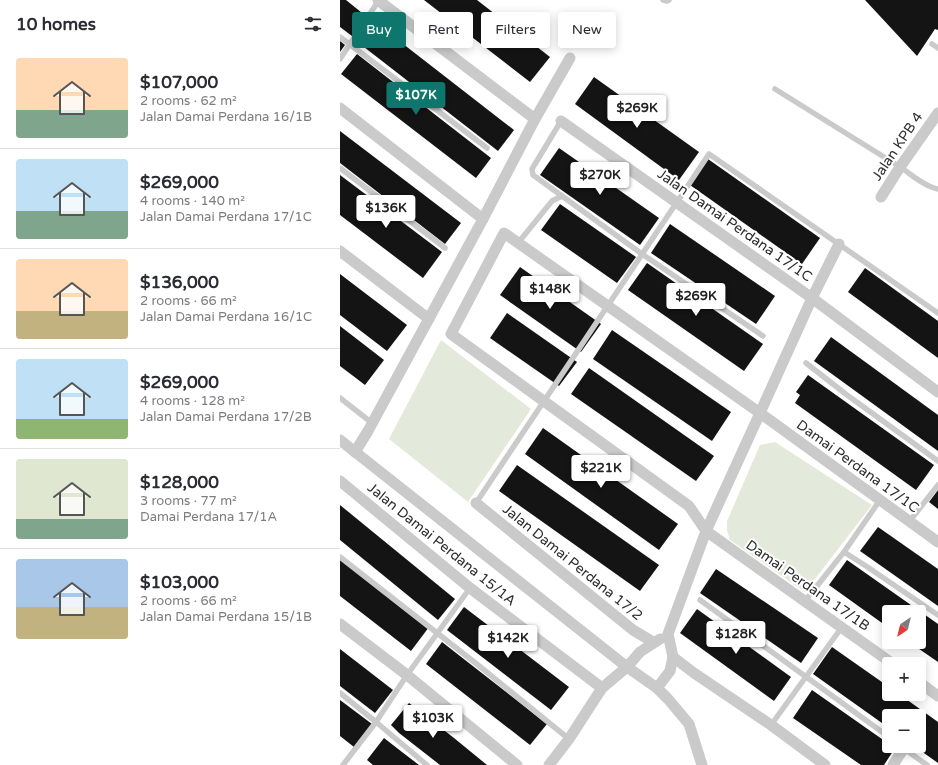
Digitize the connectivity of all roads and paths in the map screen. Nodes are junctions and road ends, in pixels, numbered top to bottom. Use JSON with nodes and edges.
{"nodes":[{"id":1,"x":379,"y":0,"type":"edge"},
{"id":2,"x":662,"y":0,"type":"edge"},
{"id":3,"x":669,"y":0,"type":"edge"},
{"id":4,"x":340,"y":37,"type":"edge"},
{"id":5,"x":932,"y":44,"type":"dead end"},
{"id":6,"x":350,"y":45,"type":"junction"},
{"id":7,"x":938,"y":48,"type":"edge"},
{"id":8,"x":570,"y":58,"type":"dead end"},
{"id":9,"x":340,"y":59,"type":"edge"},
{"id":10,"x":775,"y":89,"type":"dead end"},
{"id":11,"x":340,"y":108,"type":"edge"},
{"id":12,"x":938,"y":113,"type":"edge"},
{"id":13,"x":535,"y":119,"type":"junction"},
{"id":14,"x":562,"y":121,"type":"joint"},
{"id":15,"x":487,"y":148,"type":"dead end"},
{"id":16,"x":900,"y":167,"type":"junction"},
{"id":17,"x":340,"y":168,"type":"edge"},
{"id":18,"x":938,"y":189,"type":"edge"},
{"id":19,"x":562,"y":196,"type":"junction"},
{"id":20,"x":881,"y":197,"type":"dead end"},
{"id":21,"x":677,"y":202,"type":"junction"},
{"id":22,"x":483,"y":218,"type":"junction"},
{"id":23,"x":518,"y":243,"type":"junction"},
{"id":24,"x":838,"y":244,"type":"junction"},
{"id":25,"x":445,"y":248,"type":"dead end"},
{"id":26,"x":340,"y":251,"type":"edge"},
{"id":27,"x":642,"y":254,"type":"junction"},
{"id":28,"x":812,"y":298,"type":"junction"},
{"id":29,"x":607,"y":306,"type":"junction"},
{"id":30,"x":938,"y":312,"type":"edge"},
{"id":31,"x":429,"y":319,"type":"junction"},
{"id":32,"x":763,"y":336,"type":"dead end"},
{"id":33,"x":806,"y":363,"type":"dead end"},
{"id":34,"x":938,"y":392,"type":"edge"},
{"id":35,"x":340,"y":398,"type":"edge"},
{"id":36,"x":544,"y":401,"type":"junction"},
{"id":37,"x":760,"y":413,"type":"junction"},
{"id":38,"x":372,"y":423,"type":"junction"},
{"id":39,"x":340,"y":440,"type":"edge"},
{"id":40,"x":355,"y":452,"type":"junction"},
{"id":41,"x":938,"y":461,"type":"edge"},
{"id":42,"x":340,"y":481,"type":"edge"},
{"id":43,"x":938,"y":485,"type":"edge"},
{"id":44,"x":880,"y":500,"type":"junction"},
{"id":45,"x":476,"y":503,"type":"joint"},
{"id":46,"x":909,"y":522,"type":"junction"},
{"id":47,"x":706,"y":531,"type":"junction"},
{"id":48,"x":938,"y":542,"type":"edge"},
{"id":49,"x":844,"y":552,"type":"junction"},
{"id":50,"x":340,"y":557,"type":"edge"},
{"id":51,"x":470,"y":588,"type":"junction"},
{"id":52,"x":700,"y":600,"type":"dead end"},
{"id":53,"x":805,"y":601,"type":"junction"},
{"id":54,"x":938,"y":615,"type":"edge"},
{"id":55,"x":340,"y":624,"type":"edge"},
{"id":56,"x":842,"y":627,"type":"junction"},
{"id":57,"x":437,"y":634,"type":"junction"},
{"id":58,"x":668,"y":634,"type":"junction"},
{"id":59,"x":654,"y":642,"type":"junction"},
{"id":60,"x":673,"y":657,"type":"junction"},
{"id":61,"x":883,"y":657,"type":"edge"},
{"id":62,"x":628,"y":666,"type":"junction"},
{"id":63,"x":407,"y":675,"type":"junction"},
{"id":64,"x":806,"y":677,"type":"junction"},
{"id":65,"x":926,"y":687,"type":"edge"},
{"id":66,"x":602,"y":688,"type":"junction"},
{"id":67,"x":658,"y":688,"type":"junction"},
{"id":68,"x":340,"y":693,"type":"edge"},
{"id":69,"x":938,"y":696,"type":"edge"},
{"id":70,"x":376,"y":722,"type":"junction"},
{"id":71,"x":771,"y":725,"type":"junction"},
{"id":72,"x":882,"y":732,"type":"edge"},
{"id":73,"x":569,"y":739,"type":"junction"},
{"id":74,"x":899,"y":753,"type":"edge"},
{"id":75,"x":910,"y":753,"type":"edge"},
{"id":76,"x":343,"y":765,"type":"edge"},
{"id":77,"x":427,"y":765,"type":"edge"},
{"id":78,"x":517,"y":765,"type":"edge"},
{"id":79,"x":550,"y":765,"type":"edge"},
{"id":80,"x":702,"y":765,"type":"edge"},
{"id":81,"x":825,"y":765,"type":"edge"},
{"id":82,"x":893,"y":765,"type":"edge"},
{"id":83,"x":927,"y":765,"type":"edge"}],
"edges":[{"from":1,"to":6,"type":"lane"},
{"from":1,"to":13,"type":"street"},
{"from":2,"to":3,"type":"lane"},
{"from":4,"to":6,"type":"lane"},
{"from":5,"to":7,"type":"lane"},
{"from":6,"to":9,"type":"lane"},
{"from":6,"to":15,"type":"lane"},
{"from":8,"to":13,"type":"street"},
{"from":10,"to":16,"type":"lane"},
{"from":11,"to":22,"type":"street"},
{"from":12,"to":16,"type":"street","name":"Jalan KPB 4"},
{"from":13,"to":22,"type":"street"},
{"from":14,"to":19,"type":"lane"},
{"from":14,"to":21,"type":"street","name":"Jalan Damai Perdana 17/1C"},
{"from":16,"to":18,"type":"lane"},
{"from":16,"to":20,"type":"street","name":"Jalan KPB 4"},
{"from":17,"to":25,"type":"lane"},
{"from":19,"to":23,"type":"lane"},
{"from":19,"to":27,"type":"lane"},
{"from":21,"to":24,"type":"lane"},
{"from":21,"to":27,"type":"lane"},
{"from":21,"to":28,"type":"street","name":"Jalan Damai Perdana 17/1C"},
{"from":22,"to":31,"type":"street"},
{"from":23,"to":29,"type":"street","name":"Damai Perdana 17/1C"},
{"from":23,"to":36,"type":"street","name":"Damai Perdana 17/1C"},
{"from":24,"to":28,"type":"street"},
{"from":24,"to":30,"type":"lane"},
{"from":26,"to":31,"type":"street"},
{"from":27,"to":29,"type":"lane"},
{"from":27,"to":32,"type":"lane"},
{"from":28,"to":34,"type":"street","name":"Jalan Damai Perdana 17/1C"},
{"from":28,"to":37,"type":"street"},
{"from":29,"to":36,"type":"lane"},
{"from":29,"to":37,"type":"street","name":"Damai Perdana 17/1C"},
{"from":31,"to":38,"type":"street"},
{"from":33,"to":41,"type":"lane"},
{"from":35,"to":38,"type":"lane"},
{"from":36,"to":45,"type":"lane"},
{"from":36,"to":47,"type":"street"},
{"from":37,"to":44,"type":"street","name":"Damai Perdana 17/1C"},
{"from":37,"to":47,"type":"street"},
{"from":38,"to":40,"type":"street"},
{"from":39,"to":40,"type":"street"},
{"from":40,"to":62,"type":"street"},
{"from":42,"to":51,"type":"street","name":"Jalan Damai Perdana 15/1A"},
{"from":43,"to":46,"type":"lane"},
{"from":44,"to":46,"type":"street","name":"Damai Perdana 17/1C"},
{"from":44,"to":49,"type":"lane"},
{"from":45,"to":59,"type":"street","name":"Jalan Damai Perdana 17/2"},
{"from":46,"to":48,"type":"street","name":"Damai Perdana 17/1C"},
{"from":47,"to":53,"type":"street","name":"Damai Perdana 17/1B"},
{"from":47,"to":58,"type":"street"},
{"from":49,"to":53,"type":"lane"},
{"from":49,"to":54,"type":"lane"},
{"from":50,"to":57,"type":"lane"},
{"from":51,"to":57,"type":"lane"},
{"from":51,"to":66,"type":"street","name":"Jalan Damai Perdana 15/1A"},
{"from":52,"to":64,"type":"lane"},
{"from":53,"to":56,"type":"street","name":"Damai Perdana 17/1B"},
{"from":55,"to":63,"type":"street"},
{"from":56,"to":61,"type":"street","name":"Damai Perdana 17/1B"},
{"from":56,"to":64,"type":"lane"},
{"from":57,"to":63,"type":"lane"},
{"from":57,"to":73,"type":"lane"},
{"from":58,"to":59,"type":"street"},
{"from":58,"to":60,"type":"street"},
{"from":59,"to":62,"type":"street"},
{"from":60,"to":67,"type":"street"},
{"from":60,"to":71,"type":"street"},
{"from":62,"to":66,"type":"street"},
{"from":62,"to":67,"type":"street"},
{"from":63,"to":70,"type":"lane"},
{"from":63,"to":78,"type":"street"},
{"from":64,"to":71,"type":"lane"},
{"from":64,"to":72,"type":"lane"},
{"from":65,"to":69,"type":"street"},
{"from":66,"to":73,"type":"street"},
{"from":67,"to":80,"type":"street"},
{"from":68,"to":70,"type":"lane"},
{"from":70,"to":76,"type":"lane"},
{"from":70,"to":77,"type":"lane"},
{"from":71,"to":81,"type":"street"},
{"from":73,"to":79,"type":"street"},
{"from":74,"to":82,"type":"street"},
{"from":75,"to":83,"type":"lane"}]}
